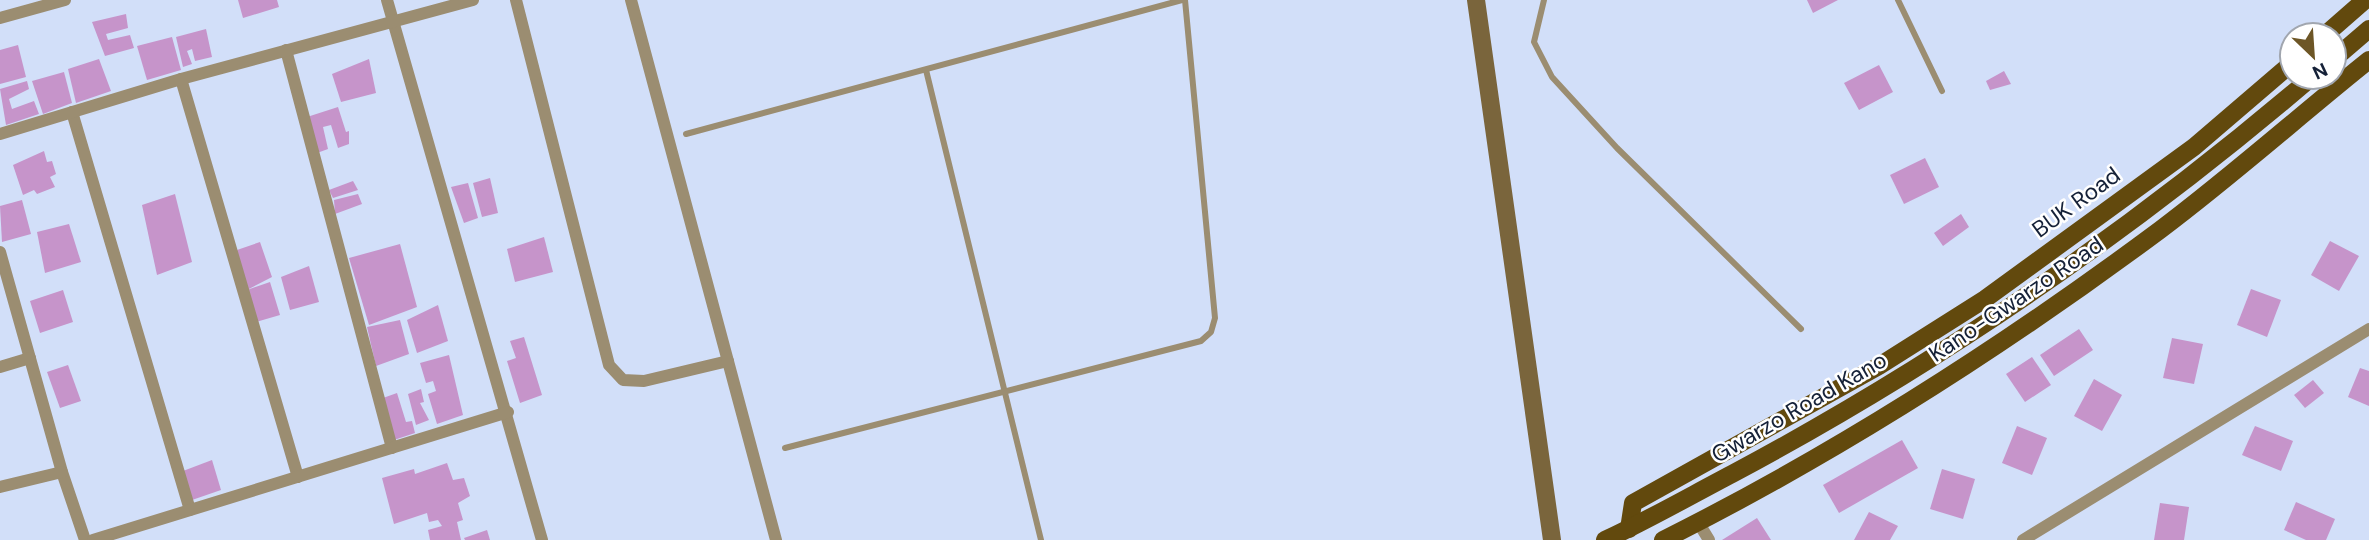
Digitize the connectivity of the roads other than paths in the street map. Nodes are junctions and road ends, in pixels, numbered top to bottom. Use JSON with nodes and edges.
{"nodes":[{"id":1,"x":65,"y":0,"type":"edge"},
{"id":2,"x":387,"y":0,"type":"edge"},
{"id":3,"x":473,"y":0,"type":"edge"},
{"id":4,"x":516,"y":0,"type":"edge"},
{"id":5,"x":631,"y":0,"type":"edge"},
{"id":6,"x":1183,"y":0,"type":"edge"},
{"id":7,"x":1476,"y":0,"type":"edge"},
{"id":8,"x":1544,"y":0,"type":"edge"},
{"id":9,"x":1898,"y":0,"type":"edge"},
{"id":10,"x":2365,"y":0,"type":"edge"},
{"id":11,"x":36,"y":4,"type":"edge"},
{"id":12,"x":0,"y":18,"type":"edge"},
{"id":13,"x":392,"y":21,"type":"junction"},
{"id":14,"x":2342,"y":21,"type":"edge"},
{"id":15,"x":2348,"y":24,"type":"edge"},
{"id":16,"x":2369,"y":29,"type":"edge"},
{"id":17,"x":2348,"y":47,"type":"edge"},
{"id":18,"x":286,"y":50,"type":"junction"},
{"id":19,"x":2369,"y":60,"type":"edge"},
{"id":20,"x":926,"y":70,"type":"junction"},
{"id":21,"x":2278,"y":75,"type":"edge"},
{"id":22,"x":181,"y":79,"type":"junction"},
{"id":23,"x":1942,"y":91,"type":"dead end"},
{"id":24,"x":2296,"y":91,"type":"edge"},
{"id":25,"x":72,"y":112,"type":"junction"},
{"id":26,"x":0,"y":134,"type":"edge"},
{"id":27,"x":687,"y":134,"type":"dead end"},
{"id":28,"x":2118,"y":201,"type":"junction"},
{"id":29,"x":2134,"y":221,"type":"junction"},
{"id":30,"x":0,"y":252,"type":"edge"},
{"id":31,"x":1801,"y":329,"type":"dead end"},
{"id":32,"x":2369,"y":329,"type":"edge"},
{"id":33,"x":30,"y":358,"type":"junction"},
{"id":34,"x":728,"y":361,"type":"junction"},
{"id":35,"x":1879,"y":366,"type":"junction"},
{"id":36,"x":0,"y":367,"type":"edge"},
{"id":37,"x":1902,"y":377,"type":"junction"},
{"id":38,"x":1006,"y":391,"type":"junction"},
{"id":39,"x":508,"y":412,"type":"junction"},
{"id":40,"x":392,"y":448,"type":"junction"},
{"id":41,"x":785,"y":448,"type":"dead end"},
{"id":42,"x":62,"y":472,"type":"junction"},
{"id":43,"x":298,"y":477,"type":"junction"},
{"id":44,"x":0,"y":487,"type":"edge"},
{"id":45,"x":190,"y":510,"type":"junction"},
{"id":46,"x":1698,"y":523,"type":"junction"},
{"id":47,"x":1629,"y":529,"type":"junction"},
{"id":48,"x":85,"y":540,"type":"edge"},
{"id":49,"x":93,"y":540,"type":"edge"},
{"id":50,"x":542,"y":540,"type":"edge"},
{"id":51,"x":776,"y":540,"type":"edge"},
{"id":52,"x":1041,"y":540,"type":"edge"},
{"id":53,"x":1552,"y":540,"type":"edge"},
{"id":54,"x":1605,"y":540,"type":"edge"},
{"id":55,"x":1663,"y":540,"type":"edge"},
{"id":56,"x":1709,"y":540,"type":"edge"},
{"id":57,"x":2023,"y":540,"type":"edge"}],
"edges":[{"from":1,"to":11,"type":"street"},
{"from":2,"to":13,"type":"street"},
{"from":3,"to":13,"type":"street"},
{"from":4,"to":34,"type":"street"},
{"from":5,"to":34,"type":"street"},
{"from":6,"to":20,"type":"lane"},
{"from":6,"to":38,"type":"lane"},
{"from":7,"to":53,"type":"street"},
{"from":8,"to":31,"type":"lane"},
{"from":9,"to":23,"type":"lane"},
{"from":10,"to":14,"type":"main road"},
{"from":11,"to":12,"type":"street"},
{"from":13,"to":18,"type":"street"},
{"from":13,"to":39,"type":"street"},
{"from":15,"to":16,"type":"main road"},
{"from":16,"to":17,"type":"main road"},
{"from":18,"to":22,"type":"street"},
{"from":18,"to":40,"type":"street"},
{"from":19,"to":46,"type":"main road","name":"Kano-Gwarzo Road"},
{"from":20,"to":27,"type":"lane"},
{"from":20,"to":38,"type":"lane"},
{"from":21,"to":28,"type":"main road","name":"BUK Road"},
{"from":22,"to":25,"type":"street"},
{"from":22,"to":43,"type":"street"},
{"from":24,"to":29,"type":"main road","name":"Gwarzo Road Kano"},
{"from":25,"to":26,"type":"street"},
{"from":25,"to":45,"type":"street"},
{"from":28,"to":29,"type":"main road"},
{"from":28,"to":35,"type":"main road","name":"BUK Road"},
{"from":29,"to":37,"type":"main road","name":"Gwarzo Road Kano"},
{"from":30,"to":33,"type":"street"},
{"from":32,"to":57,"type":"street"},
{"from":33,"to":36,"type":"street"},
{"from":33,"to":42,"type":"street"},
{"from":34,"to":51,"type":"street"},
{"from":35,"to":37,"type":"main road"},
{"from":35,"to":47,"type":"main road","name":"BUK Road"},
{"from":37,"to":47,"type":"main road","name":"Gwarzo Road Kano"},
{"from":38,"to":41,"type":"lane"},
{"from":38,"to":52,"type":"lane"},
{"from":39,"to":40,"type":"street"},
{"from":39,"to":50,"type":"street"},
{"from":40,"to":43,"type":"street"},
{"from":42,"to":44,"type":"street"},
{"from":42,"to":48,"type":"street"},
{"from":43,"to":45,"type":"street"},
{"from":45,"to":49,"type":"street"},
{"from":46,"to":55,"type":"main road","name":"Kano-Gwarzo Road"},
{"from":46,"to":56,"type":"street"},
{"from":47,"to":54,"type":"main road","name":"Gwarzo Road Kano"}]}
